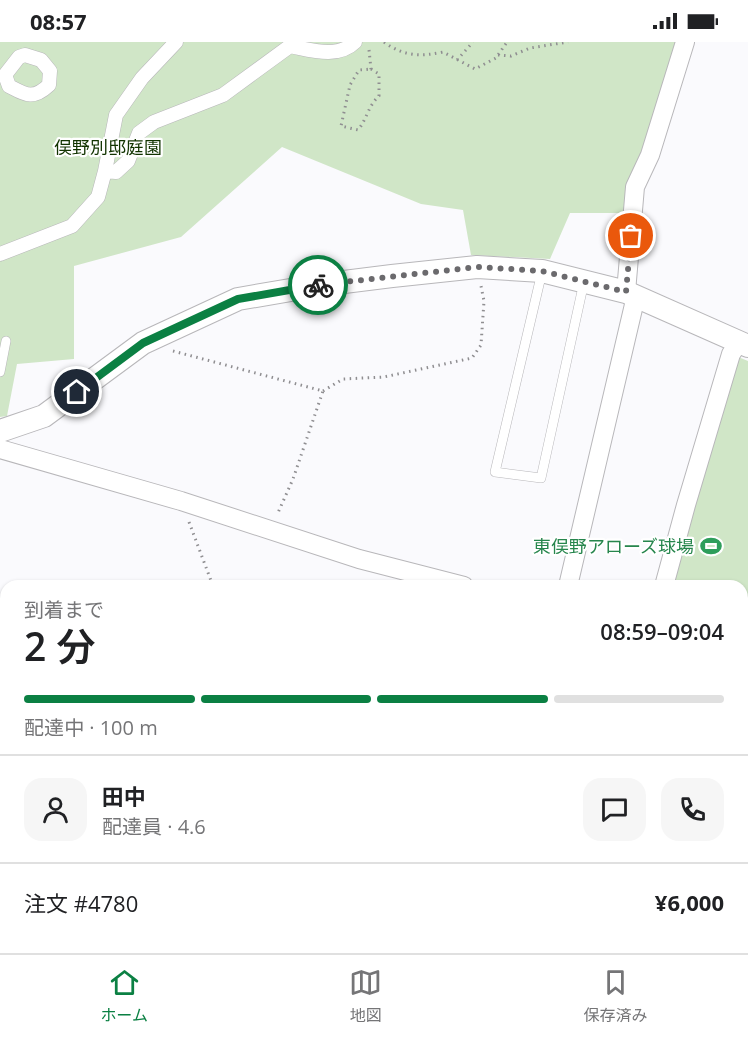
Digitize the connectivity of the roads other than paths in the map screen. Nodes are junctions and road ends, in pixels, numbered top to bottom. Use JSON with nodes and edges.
{"nodes":[{"id":1,"x":176,"y":42,"type":"edge"},
{"id":2,"x":355,"y":42,"type":"edge"},
{"id":3,"x":685,"y":42,"type":"edge"},
{"id":4,"x":105,"y":171,"type":"junction"},
{"id":5,"x":0,"y":254,"type":"edge"},
{"id":6,"x":542,"y":271,"type":"junction"},
{"id":7,"x":585,"y":280,"type":"junction"},
{"id":8,"x":631,"y":294,"type":"junction"},
{"id":9,"x":6,"y":341,"type":"dead end"},
{"id":10,"x":743,"y":344,"type":"edge"},
{"id":11,"x":0,"y":372,"type":"edge"},
{"id":12,"x":0,"y":430,"type":"edge"},
{"id":13,"x":0,"y":448,"type":"edge"},
{"id":14,"x":441,"y":580,"type":"edge"},
{"id":15,"x":569,"y":580,"type":"edge"},
{"id":16,"x":666,"y":580,"type":"edge"}],
"edges":[{"from":1,"to":4,"type":"street"},
{"from":2,"to":4,"type":"street"},
{"from":3,"to":8,"type":"street"},
{"from":4,"to":5,"type":"street"},
{"from":6,"to":7,"type":"street"},
{"from":6,"to":7,"type":"lane"},
{"from":6,"to":12,"type":"street"},
{"from":7,"to":8,"type":"street"},
{"from":8,"to":10,"type":"street"},
{"from":8,"to":15,"type":"street"},
{"from":9,"to":11,"type":"lane"},
{"from":10,"to":16,"type":"street"},
{"from":13,"to":14,"type":"street"}]}
